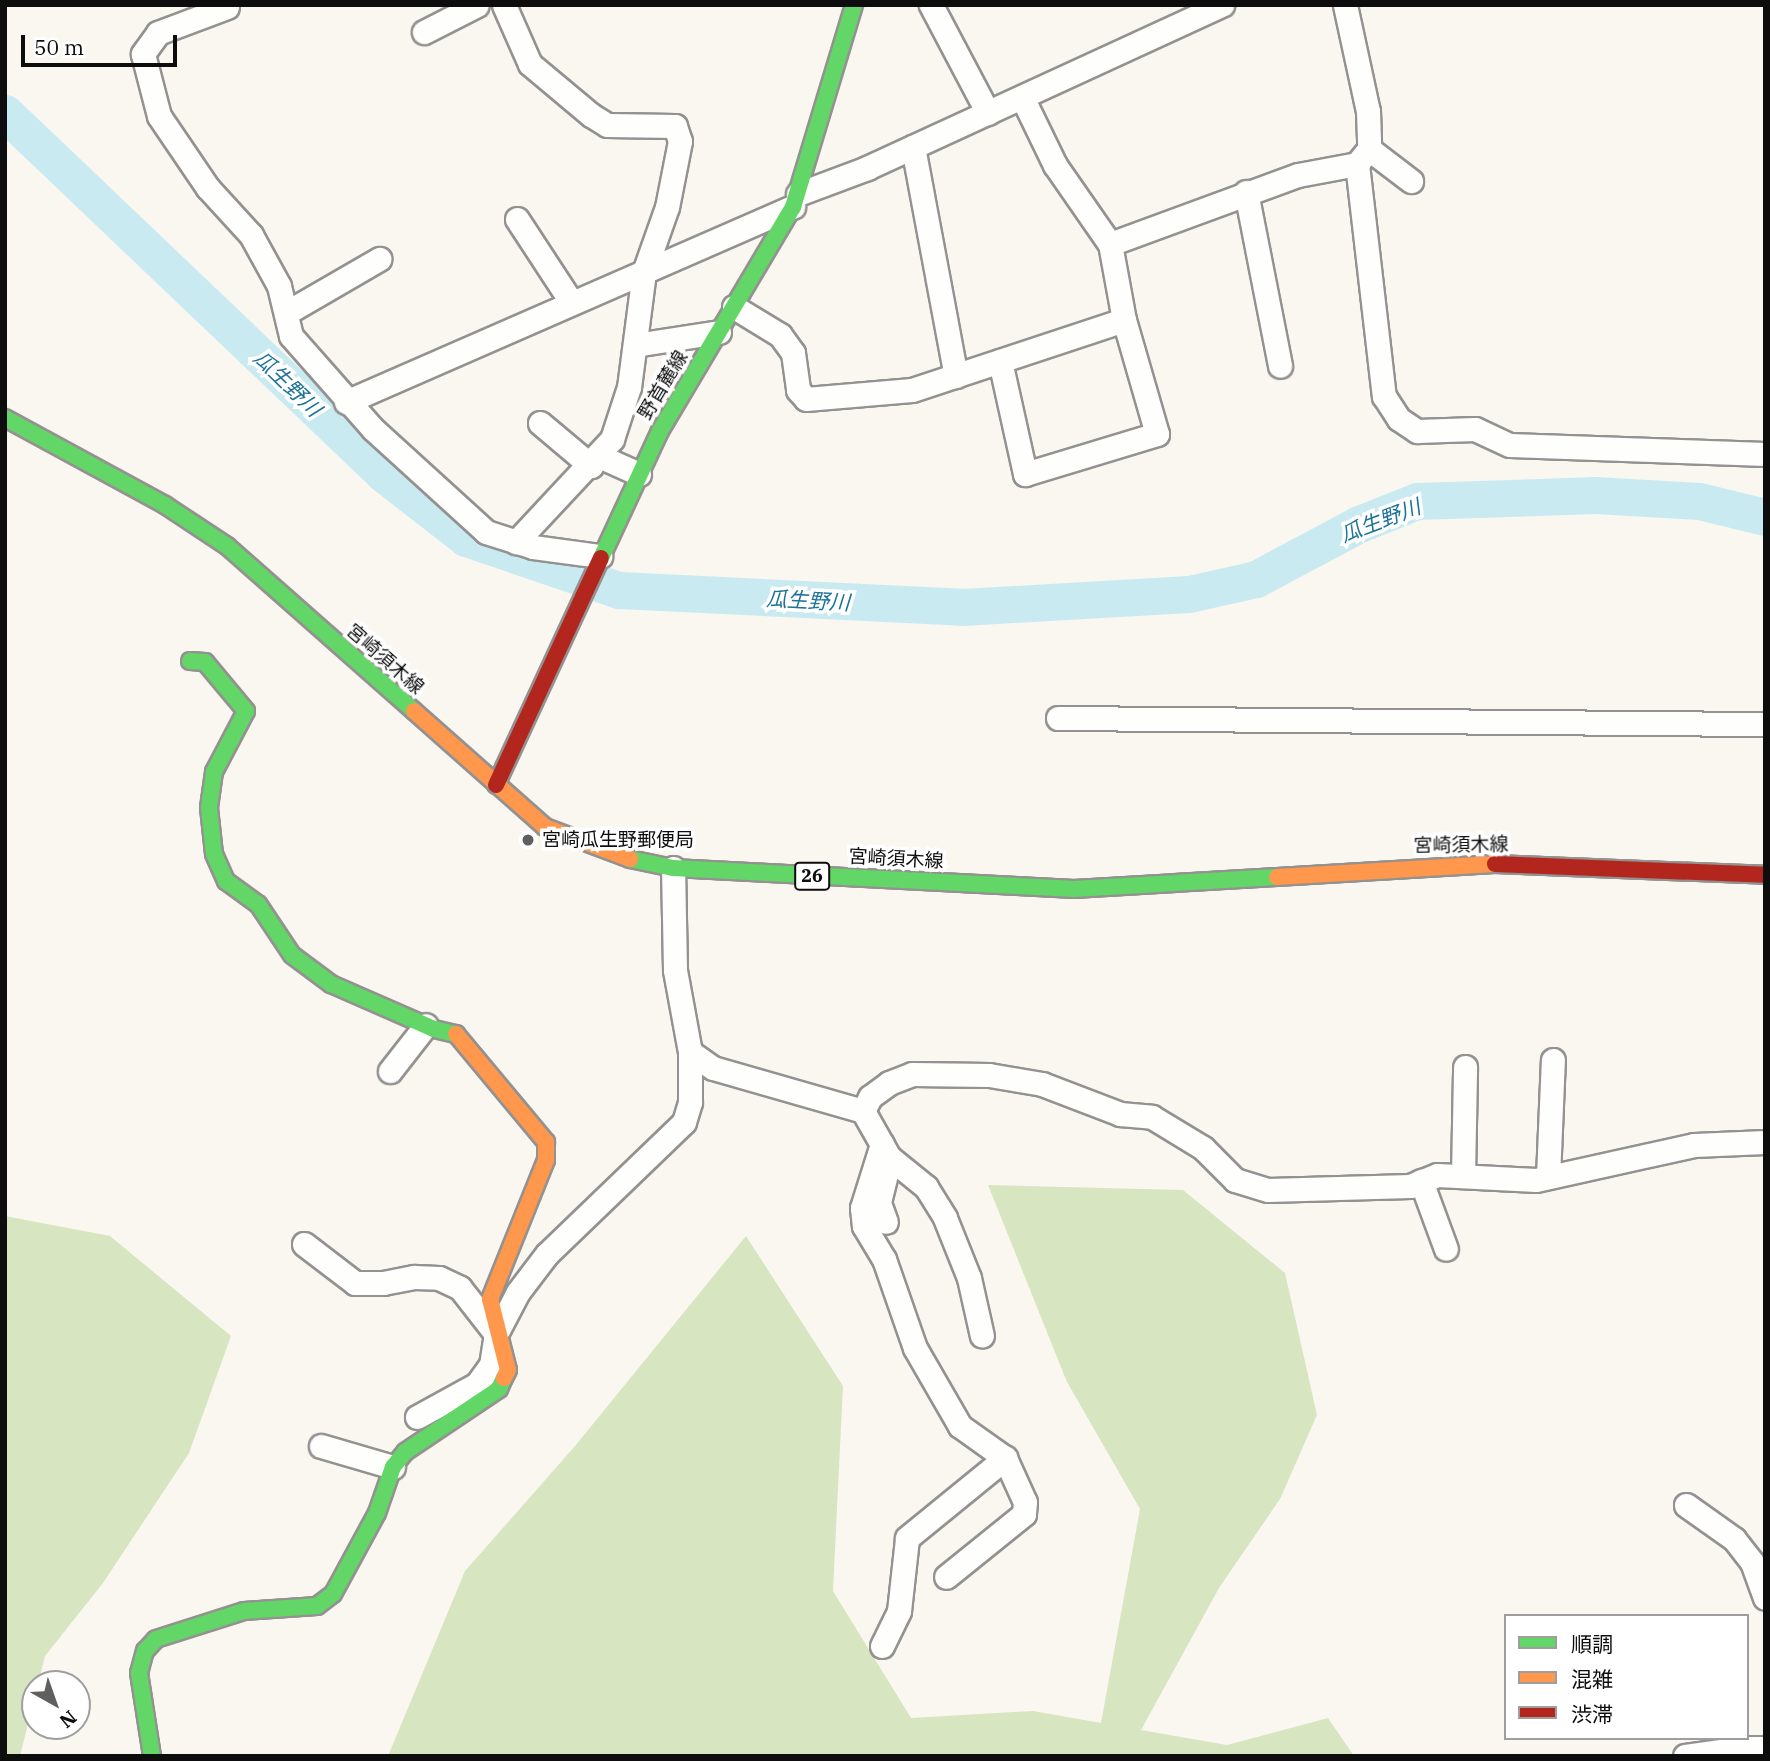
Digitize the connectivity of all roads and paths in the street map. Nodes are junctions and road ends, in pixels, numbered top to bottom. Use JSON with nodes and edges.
{"nodes":[{"id":1,"x":477,"y":5,"type":"edge"},
{"id":2,"x":504,"y":5,"type":"edge"},
{"id":3,"x":854,"y":5,"type":"edge"},
{"id":4,"x":932,"y":5,"type":"edge"},
{"id":5,"x":1222,"y":5,"type":"edge"},
{"id":6,"x":1346,"y":5,"type":"edge"},
{"id":7,"x":227,"y":7,"type":"dead end"},
{"id":8,"x":424,"y":32,"type":"dead end"},
{"id":9,"x":1022,"y":97,"type":"junction"},
{"id":10,"x":988,"y":113,"type":"junction"},
{"id":11,"x":913,"y":147,"type":"junction"},
{"id":12,"x":1363,"y":156,"type":"junction"},
{"id":13,"x":1411,"y":181,"type":"dead end"},
{"id":14,"x":1246,"y":192,"type":"junction"},
{"id":15,"x":795,"y":200,"type":"junction"},
{"id":16,"x":517,"y":219,"type":"dead end"},
{"id":17,"x":1110,"y":244,"type":"junction"},
{"id":18,"x":379,"y":259,"type":"dead end"},
{"id":19,"x":644,"y":272,"type":"junction"},
{"id":20,"x":572,"y":303,"type":"junction"},
{"id":21,"x":734,"y":307,"type":"junction"},
{"id":22,"x":286,"y":313,"type":"junction"},
{"id":23,"x":1124,"y":320,"type":"junction"},
{"id":24,"x":719,"y":332,"type":"junction"},
{"id":25,"x":635,"y":345,"type":"junction"},
{"id":26,"x":1000,"y":361,"type":"junction"},
{"id":27,"x":1280,"y":366,"type":"dead end"},
{"id":28,"x":956,"y":376,"type":"junction"},
{"id":29,"x":346,"y":402,"type":"junction"},
{"id":30,"x":5,"y":418,"type":"edge"},
{"id":31,"x":540,"y":423,"type":"dead end"},
{"id":32,"x":1765,"y":454,"type":"edge"},
{"id":33,"x":595,"y":461,"type":"junction"},
{"id":34,"x":639,"y":474,"type":"junction"},
{"id":35,"x":516,"y":542,"type":"junction"},
{"id":36,"x":596,"y":562,"type":"junction"},
{"id":37,"x":190,"y":661,"type":"dead end"},
{"id":38,"x":1058,"y":718,"type":"dead end"},
{"id":39,"x":1765,"y":724,"type":"edge"},
{"id":40,"x":496,"y":785,"type":"junction"},
{"id":41,"x":673,"y":868,"type":"junction"},
{"id":42,"x":1765,"y":875,"type":"edge"},
{"id":43,"x":426,"y":1025,"type":"junction"},
{"id":44,"x":690,"y":1052,"type":"junction"},
{"id":45,"x":1553,"y":1060,"type":"dead end"},
{"id":46,"x":1465,"y":1067,"type":"dead end"},
{"id":47,"x":390,"y":1071,"type":"dead end"},
{"id":48,"x":863,"y":1111,"type":"junction"},
{"id":49,"x":1765,"y":1142,"type":"edge"},
{"id":50,"x":885,"y":1150,"type":"junction"},
{"id":51,"x":1463,"y":1176,"type":"junction"},
{"id":52,"x":1548,"y":1177,"type":"junction"},
{"id":53,"x":1421,"y":1181,"type":"junction"},
{"id":54,"x":886,"y":1222,"type":"dead end"},
{"id":55,"x":304,"y":1244,"type":"dead end"},
{"id":56,"x":1446,"y":1249,"type":"dead end"},
{"id":57,"x":496,"y":1334,"type":"junction"},
{"id":58,"x":982,"y":1336,"type":"dead end"},
{"id":59,"x":417,"y":1417,"type":"dead end"},
{"id":60,"x":321,"y":1446,"type":"dead end"},
{"id":61,"x":1005,"y":1458,"type":"junction"},
{"id":62,"x":393,"y":1467,"type":"junction"},
{"id":63,"x":1686,"y":1505,"type":"dead end"},
{"id":64,"x":947,"y":1577,"type":"dead end"},
{"id":65,"x":1765,"y":1598,"type":"edge"},
{"id":66,"x":883,"y":1646,"type":"dead end"},
{"id":67,"x":1750,"y":1751,"type":"edge"},
{"id":68,"x":152,"y":1756,"type":"edge"},
{"id":69,"x":1685,"y":1756,"type":"edge"}],
"edges":[{"from":1,"to":8,"type":"street"},
{"from":2,"to":19,"type":"street"},
{"from":3,"to":15,"type":"main road","name":"野首麓線"},
{"from":4,"to":10,"type":"street"},
{"from":5,"to":9,"type":"street"},
{"from":6,"to":12,"type":"street"},
{"from":7,"to":22,"type":"street"},
{"from":9,"to":10,"type":"street"},
{"from":9,"to":17,"type":"street"},
{"from":10,"to":11,"type":"street"},
{"from":11,"to":15,"type":"street"},
{"from":11,"to":28,"type":"street"},
{"from":12,"to":13,"type":"street"},
{"from":12,"to":14,"type":"street"},
{"from":12,"to":32,"type":"street"},
{"from":14,"to":17,"type":"street"},
{"from":14,"to":27,"type":"street"},
{"from":15,"to":19,"type":"street"},
{"from":15,"to":21,"type":"main road","name":"野首麓線"},
{"from":16,"to":20,"type":"street"},
{"from":17,"to":23,"type":"street"},
{"from":18,"to":22,"type":"street"},
{"from":19,"to":20,"type":"street"},
{"from":19,"to":25,"type":"street"},
{"from":20,"to":29,"type":"street"},
{"from":21,"to":24,"type":"main road","name":"野首麓線"},
{"from":21,"to":28,"type":"street"},
{"from":22,"to":29,"type":"street"},
{"from":23,"to":26,"type":"street"},
{"from":23,"to":26,"type":"street"},
{"from":24,"to":25,"type":"street"},
{"from":24,"to":34,"type":"main road","name":"野首麓線"},
{"from":25,"to":33,"type":"street"},
{"from":26,"to":28,"type":"street"},
{"from":29,"to":35,"type":"street"},
{"from":30,"to":40,"type":"main road","name":"宮崎須木線","number":"26"},
{"from":31,"to":33,"type":"street"},
{"from":33,"to":34,"type":"street"},
{"from":33,"to":35,"type":"street"},
{"from":34,"to":36,"type":"main road","name":"野首麓線"},
{"from":35,"to":36,"type":"street"},
{"from":36,"to":40,"type":"main road","name":"野首麓線"},
{"from":37,"to":43,"type":"main road"},
{"from":38,"to":39,"type":"street"},
{"from":40,"to":41,"type":"main road","name":"宮崎須木線","number":"26"},
{"from":41,"to":42,"type":"main road","name":"宮崎須木線","number":"26"},
{"from":41,"to":44,"type":"street"},
{"from":43,"to":47,"type":"street"},
{"from":43,"to":57,"type":"main road"},
{"from":44,"to":48,"type":"street"},
{"from":44,"to":57,"type":"street"},
{"from":45,"to":52,"type":"street"},
{"from":46,"to":51,"type":"street"},
{"from":48,"to":50,"type":"street"},
{"from":48,"to":53,"type":"street"},
{"from":49,"to":52,"type":"street"},
{"from":50,"to":54,"type":"street"},
{"from":50,"to":58,"type":"street"},
{"from":50,"to":61,"type":"street"},
{"from":51,"to":52,"type":"street"},
{"from":51,"to":53,"type":"street"},
{"from":53,"to":56,"type":"street"},
{"from":55,"to":57,"type":"street"},
{"from":57,"to":59,"type":"street"},
{"from":57,"to":62,"type":"main road"},
{"from":60,"to":62,"type":"street"},
{"from":61,"to":64,"type":"street"},
{"from":61,"to":66,"type":"street"},
{"from":62,"to":68,"type":"main road"},
{"from":63,"to":65,"type":"street"},
{"from":67,"to":69,"type":"street"}]}
